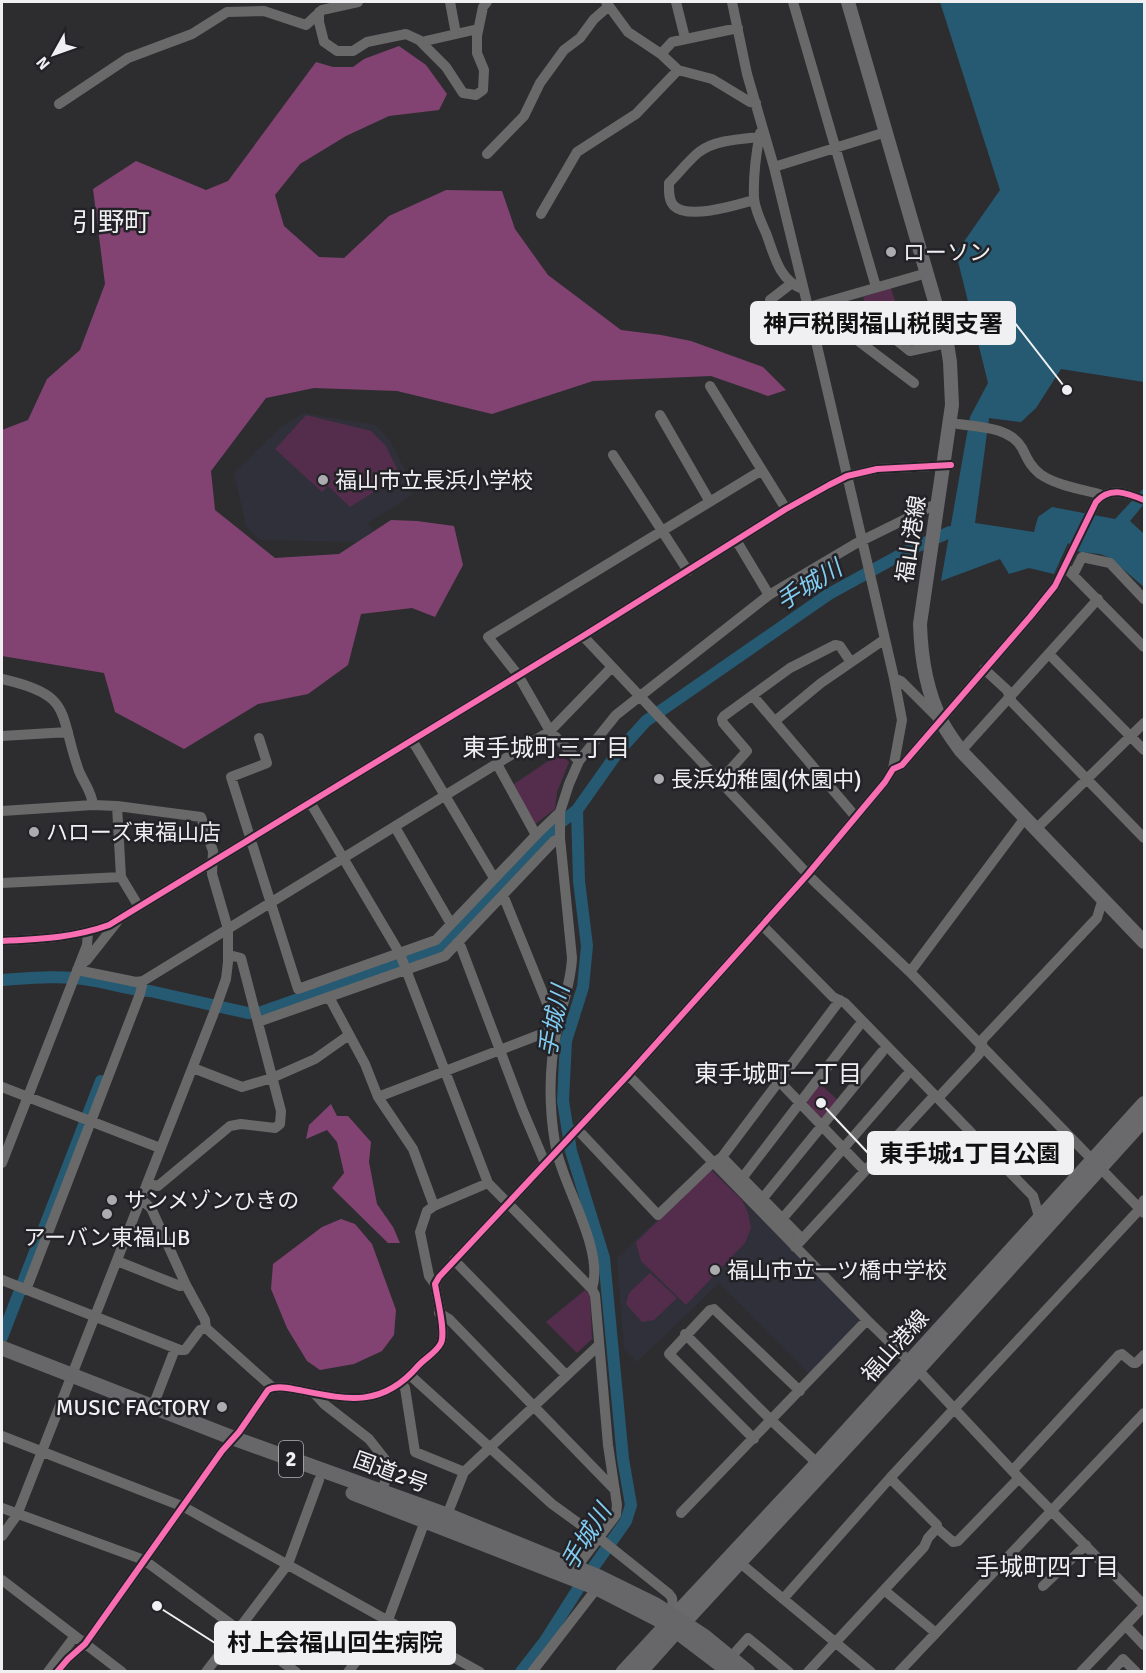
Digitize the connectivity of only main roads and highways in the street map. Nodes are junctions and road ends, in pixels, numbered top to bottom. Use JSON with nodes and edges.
{"nodes":[{"id":1,"x":848,"y":2,"type":"edge"},
{"id":2,"x":856,"y":2,"type":"edge"},
{"id":3,"x":947,"y":465,"type":"junction"},
{"id":4,"x":964,"y":749,"type":"junction"},
{"id":5,"x":1039,"y":827,"type":"junction"},
{"id":6,"x":1144,"y":931,"type":"edge"},
{"id":7,"x":1144,"y":942,"type":"edge"},
{"id":8,"x":1144,"y":1103,"type":"edge"},
{"id":9,"x":1144,"y":1120,"type":"edge"},
{"id":10,"x":1098,"y":1164,"type":"junction"},
{"id":11,"x":2,"y":1348,"type":"edge"},
{"id":12,"x":2,"y":1357,"type":"edge"},
{"id":13,"x":914,"y":1366,"type":"junction"},
{"id":14,"x":71,"y":1379,"type":"junction"},
{"id":15,"x":231,"y":1441,"type":"junction"},
{"id":16,"x":577,"y":1572,"type":"junction"},
{"id":17,"x":675,"y":1624,"type":"junction"},
{"id":18,"x":731,"y":1664,"type":"edge"},
{"id":19,"x":623,"y":1671,"type":"edge"},
{"id":20,"x":640,"y":1671,"type":"edge"},
{"id":21,"x":748,"y":1671,"type":"edge"}],
"edges":[{"from":1,"to":3,"type":"main road","name":"福山港線"},
{"from":2,"to":3,"type":"main road","name":"福山港線"},
{"from":3,"to":4,"type":"main road","name":"福山港線"},
{"from":4,"to":5,"type":"main road","name":"福山港線"},
{"from":4,"to":5,"type":"main road","name":"福山港線"},
{"from":5,"to":6,"type":"main road","name":"福山港線"},
{"from":5,"to":7,"type":"main road","name":"福山港線"},
{"from":8,"to":10,"type":"main road","name":"福山港線"},
{"from":9,"to":10,"type":"main road","name":"福山港線"},
{"from":10,"to":13,"type":"main road","name":"福山港線"},
{"from":10,"to":13,"type":"main road","name":"福山港線"},
{"from":11,"to":14,"type":"highway","name":"国道2号","number":"2"},
{"from":12,"to":14,"type":"highway","name":"国道2号","number":"2"},
{"from":13,"to":17,"type":"main road","name":"福山港線"},
{"from":13,"to":17,"type":"main road","name":"福山港線"},
{"from":14,"to":15,"type":"highway","name":"国道2号","number":"2"},
{"from":14,"to":15,"type":"highway","name":"国道2号","number":"2"},
{"from":15,"to":16,"type":"highway","name":"国道2号","number":"2"},
{"from":15,"to":16,"type":"highway","name":"国道2号","number":"2"},
{"from":16,"to":17,"type":"highway","name":"国道2号","number":"2"},
{"from":17,"to":18,"type":"highway","name":"国道2号","number":"2"},
{"from":17,"to":19,"type":"highway"},
{"from":17,"to":20,"type":"highway"},
{"from":18,"to":21,"type":"highway","name":"国道2号","number":"2"}]}
